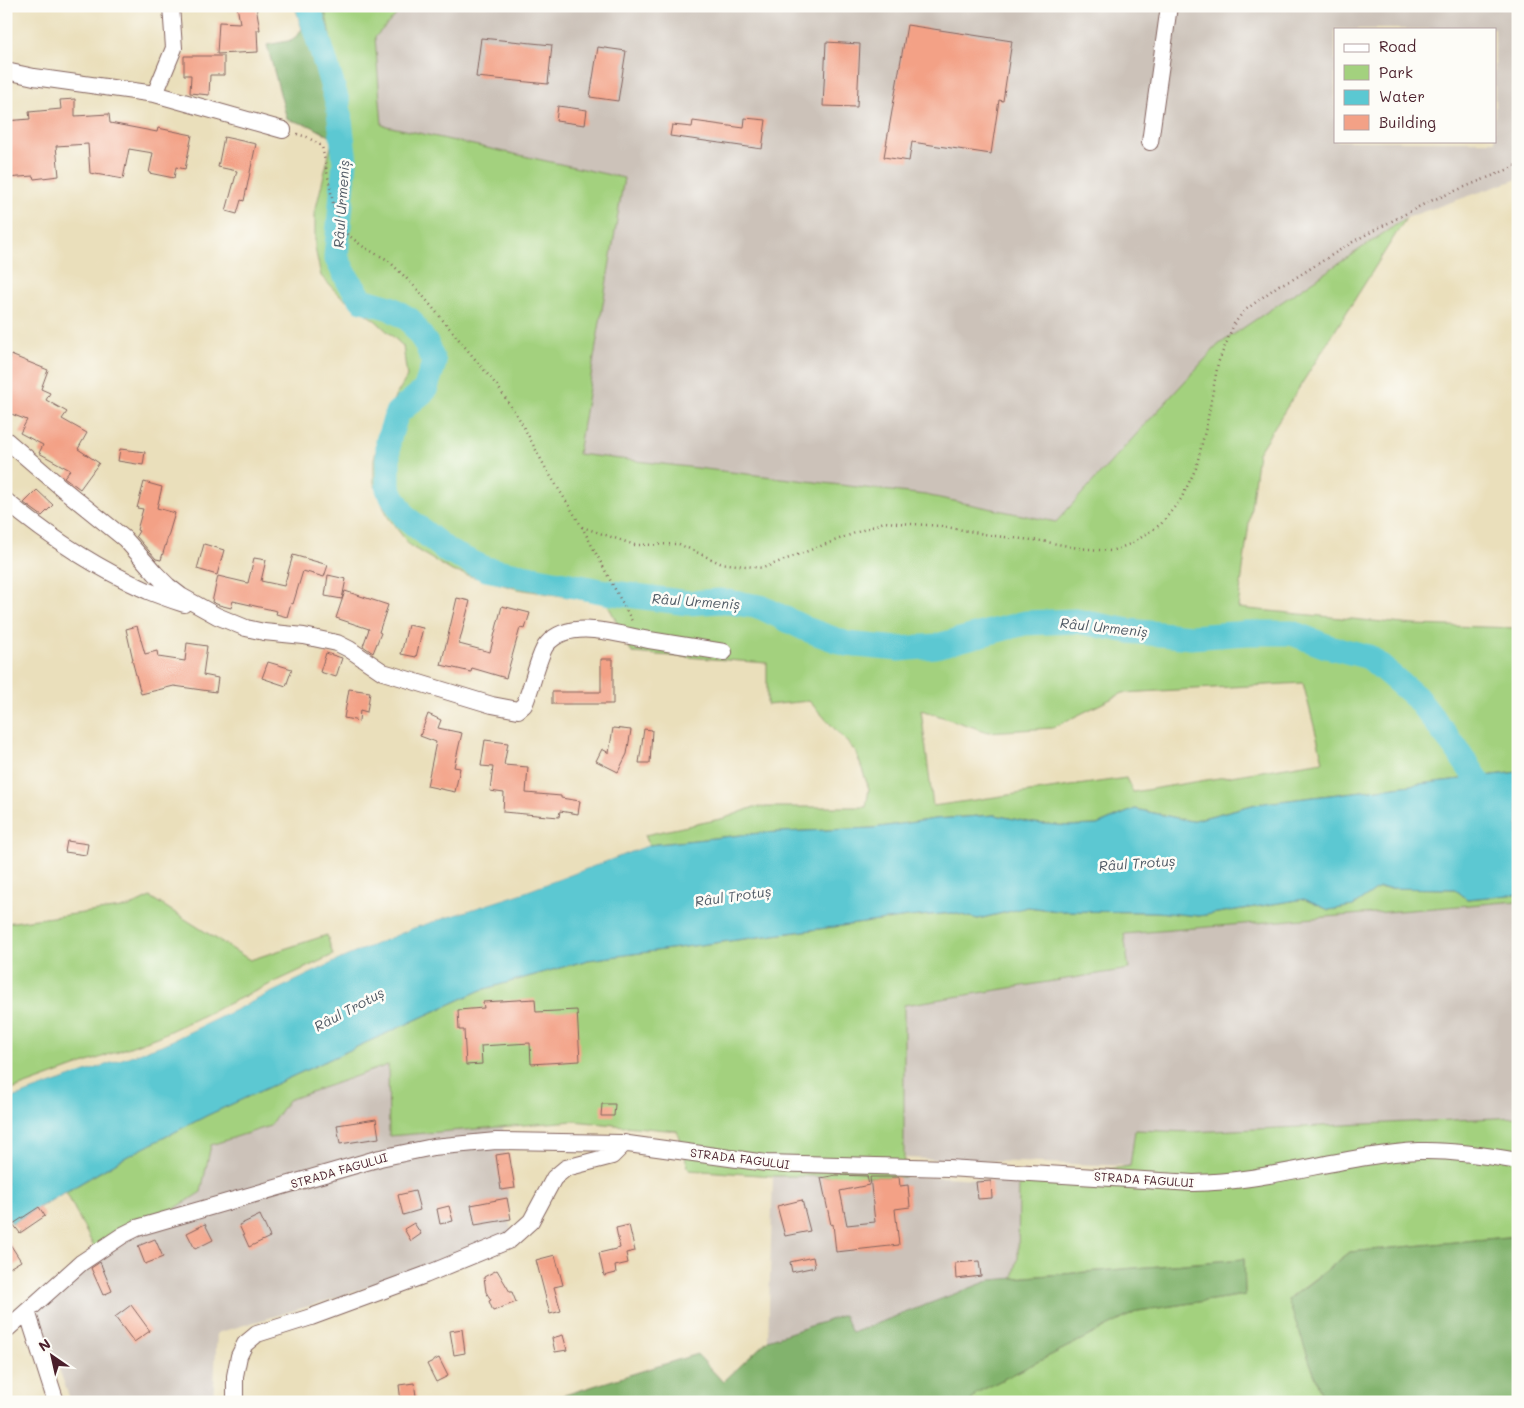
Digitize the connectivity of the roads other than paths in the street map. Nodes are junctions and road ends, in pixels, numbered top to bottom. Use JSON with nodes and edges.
{"nodes":[{"id":1,"x":171,"y":6,"type":"edge"},
{"id":2,"x":1169,"y":6,"type":"edge"},
{"id":3,"x":6,"y":71,"type":"edge"},
{"id":4,"x":155,"y":94,"type":"junction"},
{"id":5,"x":284,"y":130,"type":"road end"},
{"id":6,"x":1150,"y":142,"type":"dead end"},
{"id":7,"x":6,"y":440,"type":"edge"},
{"id":8,"x":6,"y":501,"type":"edge"},
{"id":9,"x":217,"y":616,"type":"junction"},
{"id":10,"x":724,"y":652,"type":"dead end"},
{"id":11,"x":626,"y":1143,"type":"junction"},
{"id":12,"x":1518,"y":1161,"type":"edge"},
{"id":13,"x":27,"y":1311,"type":"junction"},
{"id":14,"x":6,"y":1330,"type":"edge"},
{"id":15,"x":56,"y":1402,"type":"edge"},
{"id":16,"x":235,"y":1402,"type":"edge"}],
"edges":[{"from":1,"to":4,"type":"street"},
{"from":2,"to":6,"type":"street"},
{"from":3,"to":4,"type":"street"},
{"from":4,"to":5,"type":"street"},
{"from":7,"to":9,"type":"street"},
{"from":8,"to":9,"type":"street"},
{"from":9,"to":10,"type":"street"},
{"from":11,"to":12,"type":"street","name":"STRADA FAGULUI"},
{"from":11,"to":13,"type":"street","name":"STRADA FAGULUI"},
{"from":11,"to":16,"type":"street"},
{"from":13,"to":14,"type":"street","name":"STRADA FAGULUI"},
{"from":13,"to":15,"type":"street"}]}
